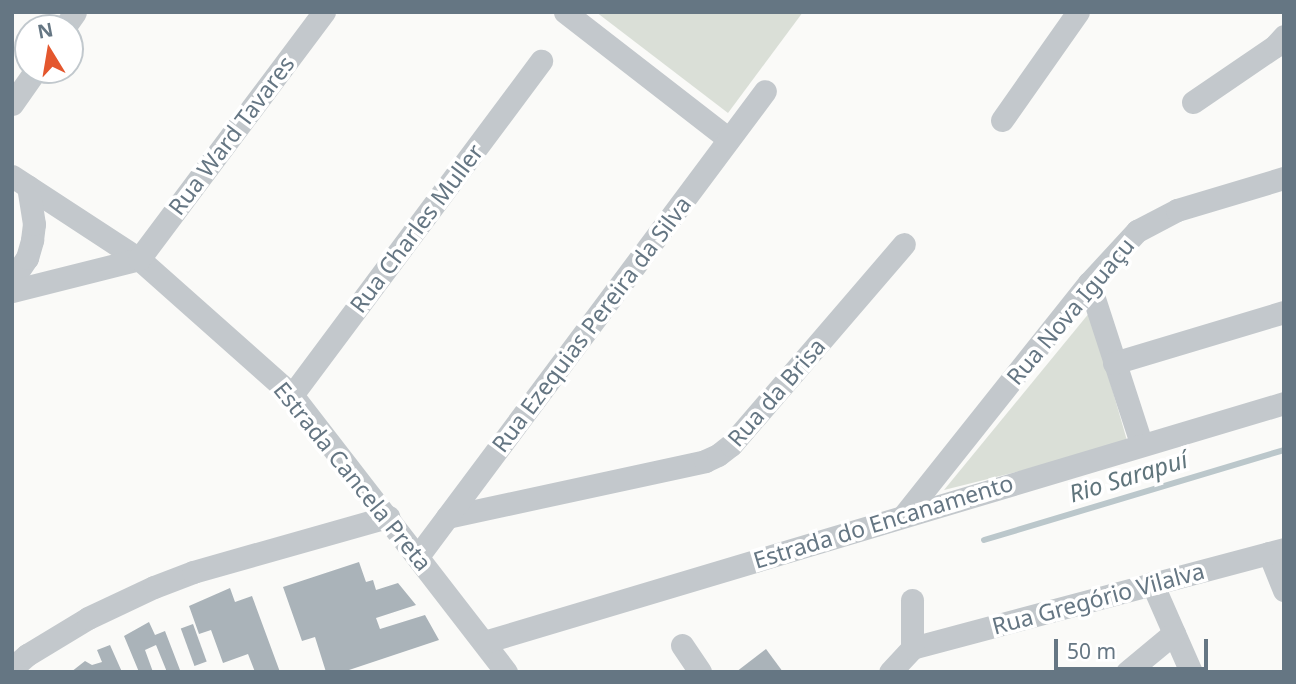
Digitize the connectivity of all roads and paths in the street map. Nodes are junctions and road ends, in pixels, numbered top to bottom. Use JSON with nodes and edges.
{"nodes":[{"id":1,"x":324,"y":12,"type":"edge"},
{"id":2,"x":565,"y":12,"type":"edge"},
{"id":3,"x":1078,"y":12,"type":"edge"},
{"id":4,"x":1281,"y":42,"type":"edge"},
{"id":5,"x":541,"y":61,"type":"dead end"},
{"id":6,"x":26,"y":84,"type":"edge"},
{"id":7,"x":765,"y":91,"type":"dead end"},
{"id":8,"x":1193,"y":102,"type":"dead end"},
{"id":9,"x":12,"y":104,"type":"edge"},
{"id":10,"x":1002,"y":120,"type":"dead end"},
{"id":11,"x":729,"y":139,"type":"junction"},
{"id":12,"x":1284,"y":178,"type":"edge"},
{"id":13,"x":20,"y":181,"type":"edge"},
{"id":14,"x":904,"y":244,"type":"dead end"},
{"id":15,"x":139,"y":258,"type":"junction"},
{"id":16,"x":12,"y":280,"type":"edge"},
{"id":17,"x":1089,"y":282,"type":"junction"},
{"id":18,"x":12,"y":291,"type":"edge"},
{"id":19,"x":1284,"y":312,"type":"edge"},
{"id":20,"x":1114,"y":363,"type":"junction"},
{"id":21,"x":292,"y":395,"type":"junction"},
{"id":22,"x":1284,"y":403,"type":"edge"},
{"id":23,"x":1141,"y":443,"type":"junction"},
{"id":24,"x":905,"y":514,"type":"junction"},
{"id":25,"x":387,"y":517,"type":"junction"},
{"id":26,"x":447,"y":517,"type":"junction"},
{"id":27,"x":1276,"y":551,"type":"edge"},
{"id":28,"x":418,"y":556,"type":"junction"},
{"id":29,"x":1152,"y":583,"type":"junction"},
{"id":30,"x":1284,"y":590,"type":"edge"},
{"id":31,"x":912,"y":600,"type":"dead end"},
{"id":32,"x":1174,"y":633,"type":"junction"},
{"id":33,"x":484,"y":642,"type":"junction"},
{"id":34,"x":682,"y":645,"type":"dead end"},
{"id":35,"x":912,"y":648,"type":"junction"},
{"id":36,"x":12,"y":668,"type":"edge"},
{"id":37,"x":506,"y":672,"type":"edge"},
{"id":38,"x":700,"y":672,"type":"edge"},
{"id":39,"x":890,"y":672,"type":"edge"},
{"id":40,"x":1127,"y":672,"type":"edge"},
{"id":41,"x":1191,"y":672,"type":"edge"}],
"edges":[{"from":1,"to":15,"type":"street","name":"Rua Ward Tavares"},
{"from":2,"to":11,"type":"street"},
{"from":3,"to":10,"type":"street"},
{"from":4,"to":8,"type":"street"},
{"from":5,"to":21,"type":"street","name":"Rua Charles Muller"},
{"from":6,"to":9,"type":"street"},
{"from":7,"to":11,"type":"street","name":"Rua Ezequias Pereira da Silva"},
{"from":11,"to":26,"type":"street","name":"Rua Ezequias Pereira da Silva"},
{"from":12,"to":17,"type":"street","name":"Rua Nova Iguaçu"},
{"from":13,"to":15,"type":"street","name":"Estrada Cancela Preta"},
{"from":13,"to":16,"type":"street"},
{"from":14,"to":26,"type":"street","name":"Rua da Brisa"},
{"from":15,"to":18,"type":"street"},
{"from":15,"to":21,"type":"street","name":"Estrada Cancela Preta"},
{"from":17,"to":20,"type":"street"},
{"from":17,"to":24,"type":"street","name":"Rua Nova Iguaçu"},
{"from":19,"to":20,"type":"street"},
{"from":20,"to":23,"type":"street"},
{"from":21,"to":25,"type":"street","name":"Estrada Cancela Preta"},
{"from":22,"to":23,"type":"street","name":"Estrada do Encanamento"},
{"from":23,"to":24,"type":"street","name":"Estrada do Encanamento"},
{"from":24,"to":33,"type":"street","name":"Estrada do Encanamento"},
{"from":25,"to":28,"type":"street","name":"Estrada Cancela Preta"},
{"from":25,"to":36,"type":"street"},
{"from":26,"to":28,"type":"street","name":"Rua Ezequias Pereira da Silva"},
{"from":27,"to":29,"type":"street","name":"Rua Gregório Vilalva"},
{"from":27,"to":30,"type":"street"},
{"from":28,"to":33,"type":"street","name":"Estrada Cancela Preta"},
{"from":29,"to":32,"type":"street"},
{"from":29,"to":35,"type":"street","name":"Rua Gregório Vilalva"},
{"from":31,"to":35,"type":"street"},
{"from":32,"to":40,"type":"street"},
{"from":32,"to":41,"type":"street"},
{"from":33,"to":37,"type":"street","name":"Estrada Cancela Preta"},
{"from":34,"to":38,"type":"street"},
{"from":35,"to":39,"type":"street"}]}
